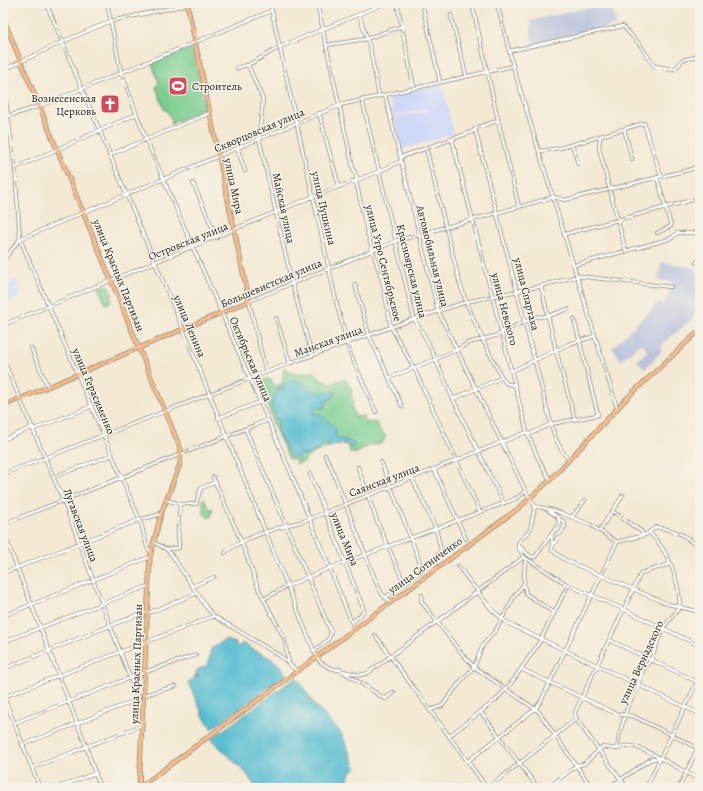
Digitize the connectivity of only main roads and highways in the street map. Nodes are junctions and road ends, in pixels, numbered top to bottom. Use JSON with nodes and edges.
{"nodes":[{"id":1,"x":187,"y":4,"type":"edge"},
{"id":2,"x":3,"y":18,"type":"edge"},
{"id":3,"x":249,"y":301,"type":"joint"},
{"id":4,"x":700,"y":330,"type":"edge"},
{"id":5,"x":139,"y":348,"type":"junction"},
{"id":6,"x":3,"y":406,"type":"edge"},
{"id":7,"x":139,"y":788,"type":"edge"}],
"edges":[{"from":1,"to":3,"type":"main road","name":"улица Мира"},
{"from":2,"to":5,"type":"main road","name":"улица Красных Партизан"},
{"from":3,"to":5,"type":"main road","name":"Большевистская улица"},
{"from":4,"to":7,"type":"main road","name":"улица Сотниченко"},
{"from":5,"to":6,"type":"main road","name":"Большевистская улица"},
{"from":5,"to":7,"type":"main road","name":"улица Красных Партизан"}]}
